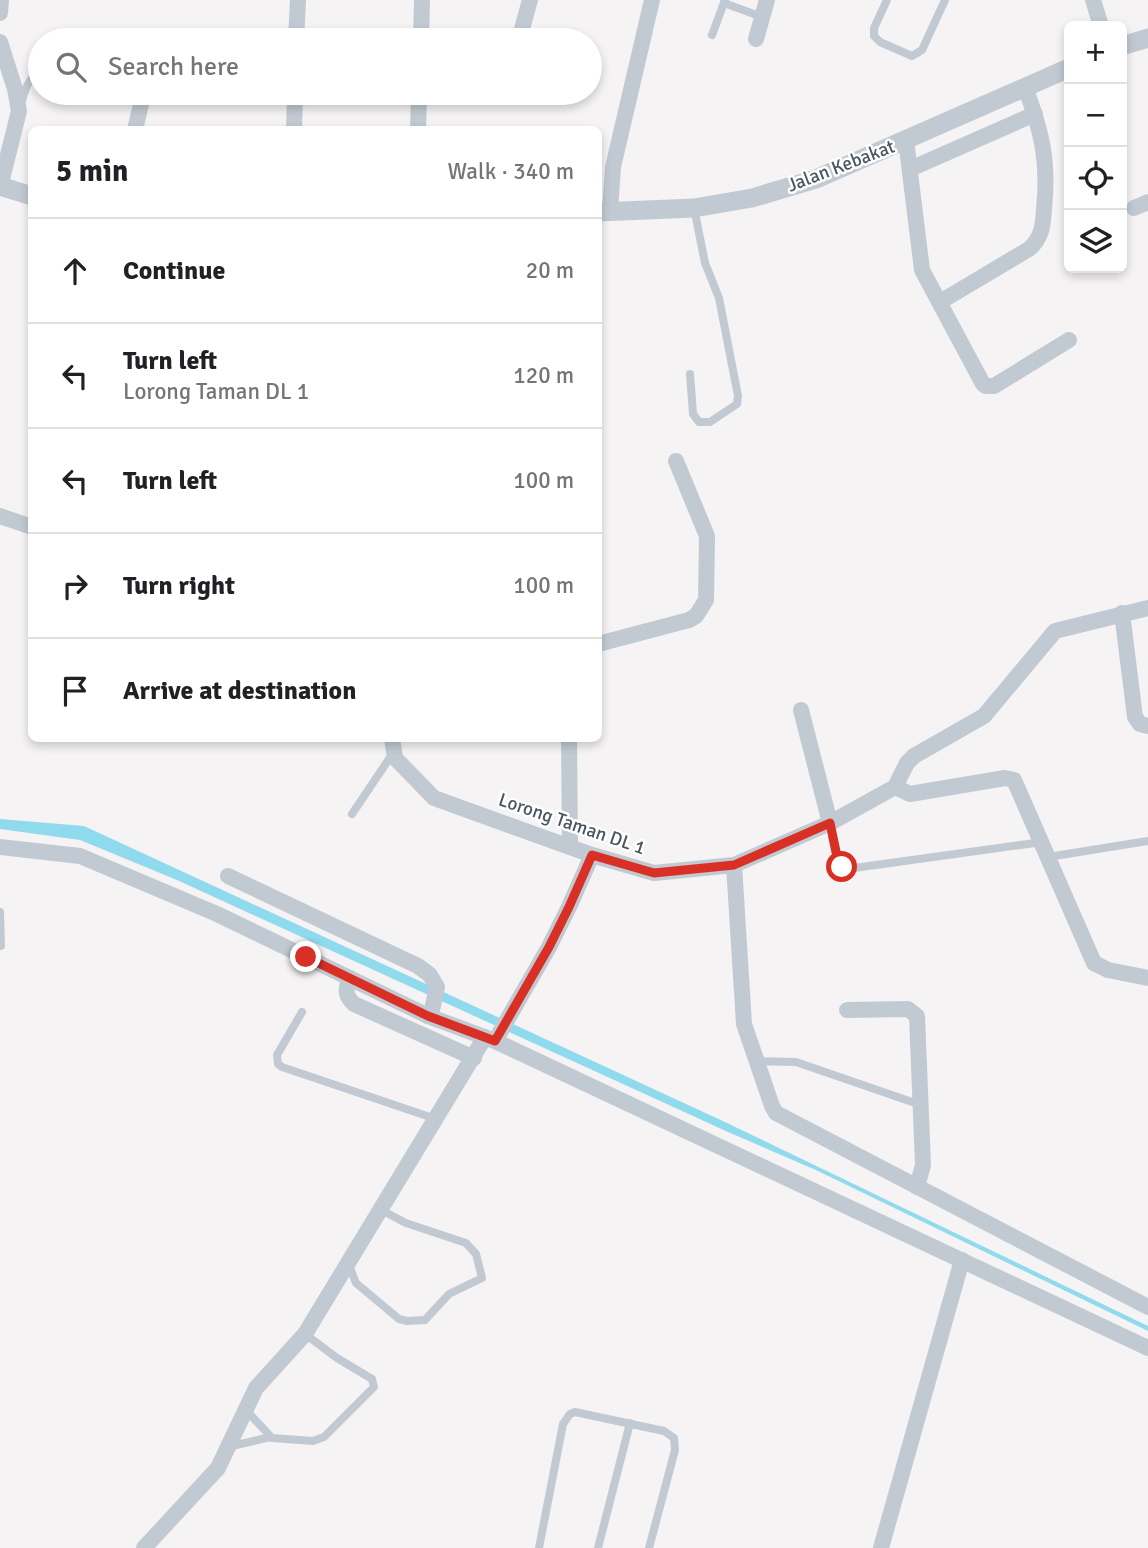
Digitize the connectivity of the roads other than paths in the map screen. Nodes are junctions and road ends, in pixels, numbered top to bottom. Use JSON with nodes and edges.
{"nodes":[{"id":1,"x":1,"y":0,"type":"edge"},
{"id":2,"x":298,"y":0,"type":"edge"},
{"id":3,"x":422,"y":0,"type":"edge"},
{"id":4,"x":530,"y":0,"type":"edge"},
{"id":5,"x":652,"y":0,"type":"edge"},
{"id":6,"x":767,"y":0,"type":"edge"},
{"id":7,"x":887,"y":0,"type":"edge"},
{"id":8,"x":944,"y":0,"type":"edge"},
{"id":9,"x":1093,"y":0,"type":"edge"},
{"id":10,"x":724,"y":1,"type":"edge"},
{"id":11,"x":0,"y":13,"type":"edge"},
{"id":12,"x":762,"y":17,"type":"junction"},
{"id":13,"x":1099,"y":21,"type":"edge"},
{"id":14,"x":297,"y":28,"type":"edge"},
{"id":15,"x":421,"y":28,"type":"edge"},
{"id":16,"x":522,"y":28,"type":"edge"},
{"id":17,"x":712,"y":35,"type":"dead end"},
{"id":18,"x":1148,"y":38,"type":"edge"},
{"id":19,"x":756,"y":39,"type":"dead end"},
{"id":20,"x":0,"y":41,"type":"edge"},
{"id":21,"x":1127,"y":44,"type":"edge"},
{"id":22,"x":1064,"y":70,"type":"edge"},
{"id":23,"x":28,"y":84,"type":"edge"},
{"id":24,"x":1025,"y":87,"type":"junction"},
{"id":25,"x":141,"y":105,"type":"edge"},
{"id":26,"x":295,"y":105,"type":"edge"},
{"id":27,"x":419,"y":105,"type":"edge"},
{"id":28,"x":19,"y":111,"type":"junction"},
{"id":29,"x":1035,"y":114,"type":"junction"},
{"id":30,"x":136,"y":126,"type":"edge"},
{"id":31,"x":294,"y":126,"type":"edge"},
{"id":32,"x":418,"y":126,"type":"edge"},
{"id":33,"x":906,"y":140,"type":"junction"},
{"id":34,"x":910,"y":169,"type":"junction"},
{"id":35,"x":0,"y":186,"type":"edge"},
{"id":36,"x":28,"y":195,"type":"edge"},
{"id":37,"x":694,"y":208,"type":"junction"},
{"id":38,"x":604,"y":211,"type":"edge"},
{"id":39,"x":940,"y":302,"type":"junction"},
{"id":40,"x":1069,"y":340,"type":"dead end"},
{"id":41,"x":690,"y":373,"type":"dead end"},
{"id":42,"x":676,"y":461,"type":"dead end"},
{"id":43,"x":0,"y":516,"type":"edge"},
{"id":44,"x":28,"y":526,"type":"edge"},
{"id":45,"x":1148,"y":608,"type":"edge"},
{"id":46,"x":1122,"y":613,"type":"junction"},
{"id":47,"x":602,"y":642,"type":"edge"},
{"id":48,"x":802,"y":710,"type":"dead end"},
{"id":49,"x":1148,"y":726,"type":"edge"},
{"id":50,"x":569,"y":742,"type":"edge"},
{"id":51,"x":393,"y":746,"type":"edge"},
{"id":52,"x":895,"y":787,"type":"junction"},
{"id":53,"x":352,"y":814,"type":"dead end"},
{"id":54,"x":830,"y":823,"type":"junction"},
{"id":55,"x":1148,"y":841,"type":"edge"},
{"id":56,"x":1042,"y":842,"type":"junction"},
{"id":57,"x":0,"y":847,"type":"edge"},
{"id":58,"x":570,"y":847,"type":"junction"},
{"id":59,"x":592,"y":855,"type":"junction"},
{"id":60,"x":1048,"y":858,"type":"junction"},
{"id":61,"x":734,"y":865,"type":"junction"},
{"id":62,"x":228,"y":876,"type":"dead end"},
{"id":63,"x":0,"y":912,"type":"edge"},
{"id":64,"x":1,"y":946,"type":"edge"},
{"id":65,"x":350,"y":978,"type":"junction"},
{"id":66,"x":1148,"y":978,"type":"edge"},
{"id":67,"x":408,"y":1006,"type":"junction"},
{"id":68,"x":847,"y":1010,"type":"dead end"},
{"id":69,"x":302,"y":1012,"type":"dead end"},
{"id":70,"x":430,"y":1013,"type":"junction"},
{"id":71,"x":398,"y":1025,"type":"junction"},
{"id":72,"x":493,"y":1037,"type":"junction"},
{"id":73,"x":474,"y":1058,"type":"junction"},
{"id":74,"x":756,"y":1061,"type":"junction"},
{"id":75,"x":921,"y":1105,"type":"junction"},
{"id":76,"x":436,"y":1119,"type":"junction"},
{"id":77,"x":917,"y":1188,"type":"junction"},
{"id":78,"x":381,"y":1210,"type":"junction"},
{"id":79,"x":962,"y":1261,"type":"junction"},
{"id":80,"x":348,"y":1263,"type":"junction"},
{"id":81,"x":1148,"y":1307,"type":"edge"},
{"id":82,"x":305,"y":1334,"type":"junction"},
{"id":83,"x":1148,"y":1348,"type":"edge"},
{"id":84,"x":246,"y":1410,"type":"junction"},
{"id":85,"x":630,"y":1423,"type":"junction"},
{"id":86,"x":270,"y":1437,"type":"junction"},
{"id":87,"x":228,"y":1447,"type":"junction"},
{"id":88,"x":144,"y":1548,"type":"edge"},
{"id":89,"x":539,"y":1548,"type":"edge"},
{"id":90,"x":598,"y":1548,"type":"edge"},
{"id":91,"x":649,"y":1548,"type":"edge"},
{"id":92,"x":881,"y":1548,"type":"edge"}],
"edges":[{"from":1,"to":11,"type":"street"},
{"from":2,"to":14,"type":"street"},
{"from":3,"to":15,"type":"street"},
{"from":4,"to":16,"type":"street"},
{"from":5,"to":38,"type":"street"},
{"from":6,"to":12,"type":"street"},
{"from":7,"to":8,"type":"lane"},
{"from":9,"to":13,"type":"street"},
{"from":10,"to":12,"type":"lane"},
{"from":10,"to":17,"type":"lane"},
{"from":12,"to":19,"type":"street"},
{"from":18,"to":21,"type":"street"},
{"from":20,"to":28,"type":"street"},
{"from":22,"to":24,"type":"street","name":"Jalan Kebakat"},
{"from":23,"to":28,"type":"lane"},
{"from":24,"to":29,"type":"street"},
{"from":24,"to":33,"type":"street","name":"Jalan Kebakat"},
{"from":25,"to":30,"type":"street"},
{"from":26,"to":31,"type":"street"},
{"from":27,"to":32,"type":"street"},
{"from":28,"to":35,"type":"street"},
{"from":29,"to":34,"type":"street"},
{"from":29,"to":39,"type":"street"},
{"from":33,"to":34,"type":"street"},
{"from":33,"to":37,"type":"street","name":"Jalan Kebakat"},
{"from":34,"to":39,"type":"street"},
{"from":35,"to":36,"type":"street"},
{"from":37,"to":38,"type":"street","name":"Jalan Kebakat"},
{"from":37,"to":41,"type":"lane"},
{"from":39,"to":40,"type":"street"},
{"from":42,"to":47,"type":"street"},
{"from":43,"to":44,"type":"street"},
{"from":45,"to":46,"type":"street"},
{"from":46,"to":49,"type":"street"},
{"from":46,"to":52,"type":"street"},
{"from":48,"to":54,"type":"street"},
{"from":50,"to":58,"type":"street"},
{"from":51,"to":53,"type":"lane"},
{"from":51,"to":58,"type":"street","name":"Lorong Taman DL 1"},
{"from":52,"to":54,"type":"street","name":"Lorong Taman DL 1"},
{"from":52,"to":56,"type":"street"},
{"from":54,"to":56,"type":"lane"},
{"from":54,"to":61,"type":"street","name":"Lorong Taman DL 1"},
{"from":55,"to":60,"type":"lane"},
{"from":56,"to":60,"type":"street"},
{"from":57,"to":65,"type":"street"},
{"from":58,"to":59,"type":"street","name":"Lorong Taman DL 1"},
{"from":59,"to":61,"type":"street","name":"Lorong Taman DL 1"},
{"from":59,"to":72,"type":"street"},
{"from":60,"to":66,"type":"street"},
{"from":61,"to":74,"type":"street"},
{"from":62,"to":70,"type":"street"},
{"from":63,"to":64,"type":"lane"},
{"from":65,"to":67,"type":"street"},
{"from":65,"to":71,"type":"street"},
{"from":67,"to":70,"type":"street"},
{"from":67,"to":71,"type":"street"},
{"from":68,"to":75,"type":"street"},
{"from":69,"to":76,"type":"lane"},
{"from":70,"to":72,"type":"street"},
{"from":71,"to":73,"type":"street"},
{"from":72,"to":73,"type":"street"},
{"from":72,"to":79,"type":"street"},
{"from":73,"to":76,"type":"street"},
{"from":74,"to":75,"type":"lane"},
{"from":74,"to":77,"type":"street"},
{"from":75,"to":77,"type":"street"},
{"from":76,"to":78,"type":"street"},
{"from":77,"to":81,"type":"street"},
{"from":78,"to":80,"type":"street"},
{"from":78,"to":80,"type":"lane"},
{"from":79,"to":83,"type":"street"},
{"from":79,"to":92,"type":"street"},
{"from":80,"to":82,"type":"street"},
{"from":82,"to":84,"type":"street"},
{"from":82,"to":86,"type":"lane"},
{"from":84,"to":86,"type":"lane"},
{"from":84,"to":87,"type":"street"},
{"from":85,"to":89,"type":"lane"},
{"from":85,"to":90,"type":"lane"},
{"from":85,"to":91,"type":"lane"},
{"from":86,"to":87,"type":"lane"},
{"from":87,"to":88,"type":"street"}]}
